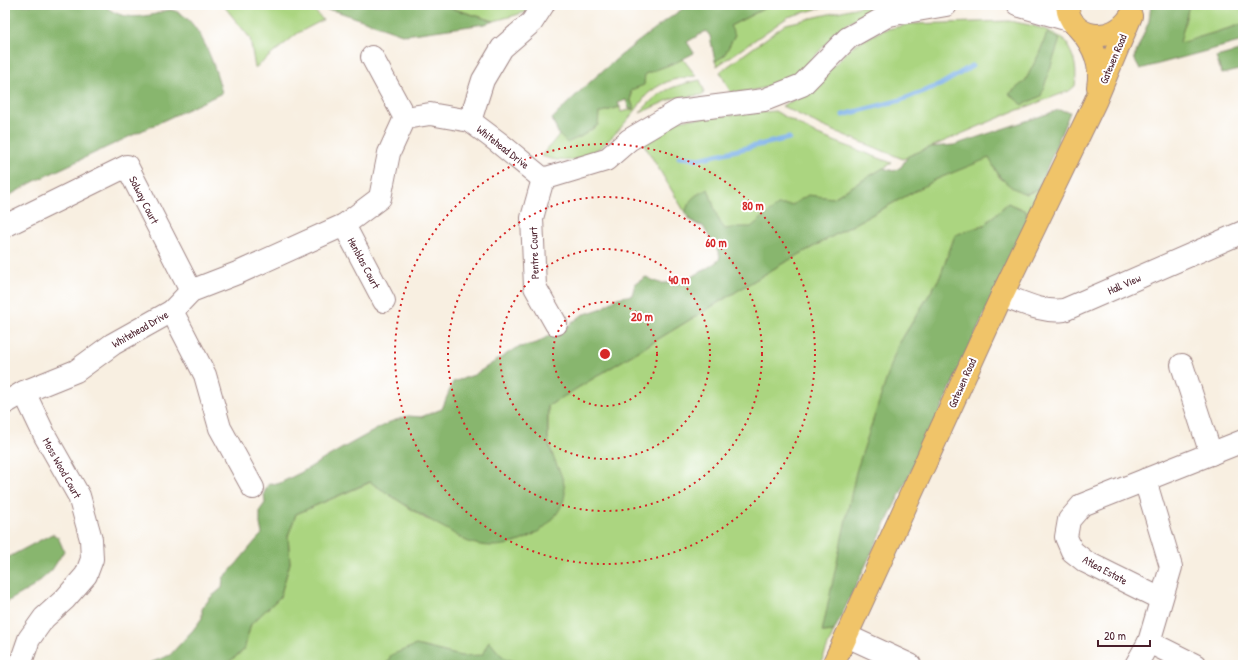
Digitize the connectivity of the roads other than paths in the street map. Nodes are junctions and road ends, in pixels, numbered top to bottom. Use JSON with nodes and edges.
{"nodes":[{"id":1,"x":543,"y":5,"type":"edge"},
{"id":2,"x":946,"y":5,"type":"edge"},
{"id":3,"x":1017,"y":5,"type":"edge"},
{"id":4,"x":1132,"y":10,"type":"edge"},
{"id":5,"x":1073,"y":18,"type":"edge"},
{"id":6,"x":372,"y":57,"type":"dead end"},
{"id":7,"x":1095,"y":102,"type":"junction"},
{"id":8,"x":405,"y":118,"type":"junction"},
{"id":9,"x":470,"y":122,"type":"junction"},
{"id":10,"x":543,"y":179,"type":"junction"},
{"id":11,"x":344,"y":225,"type":"junction"},
{"id":12,"x":5,"y":226,"type":"edge"},
{"id":13,"x":1243,"y":232,"type":"edge"},
{"id":14,"x":191,"y":291,"type":"junction"},
{"id":15,"x":1002,"y":295,"type":"junction"},
{"id":16,"x":384,"y":301,"type":"dead end"},
{"id":17,"x":172,"y":311,"type":"junction"},
{"id":18,"x":556,"y":324,"type":"dead end"},
{"id":19,"x":1182,"y":365,"type":"dead end"},
{"id":20,"x":24,"y":392,"type":"junction"},
{"id":21,"x":5,"y":403,"type":"edge"},
{"id":22,"x":1243,"y":441,"type":"edge"},
{"id":23,"x":1211,"y":454,"type":"junction"},
{"id":24,"x":1145,"y":480,"type":"junction"},
{"id":25,"x":253,"y":488,"type":"dead end"},
{"id":26,"x":1161,"y":599,"type":"junction"},
{"id":27,"x":847,"y":636,"type":"junction"},
{"id":28,"x":1149,"y":642,"type":"junction"},
{"id":29,"x":20,"y":665,"type":"edge"},
{"id":30,"x":833,"y":665,"type":"edge"},
{"id":31,"x":910,"y":665,"type":"edge"},
{"id":32,"x":1136,"y":665,"type":"edge"},
{"id":33,"x":1195,"y":665,"type":"edge"}],
"edges":[{"from":1,"to":9,"type":"street"},
{"from":2,"to":10,"type":"street"},
{"from":3,"to":5,"type":"street"},
{"from":4,"to":5,"type":"main road","name":"Gatewen Road"},
{"from":4,"to":7,"type":"main road","name":"Gatewen Road"},
{"from":5,"to":7,"type":"main road","name":"Gatewen Road"},
{"from":6,"to":8,"type":"street"},
{"from":7,"to":15,"type":"main road","name":"Gatewen Road"},
{"from":8,"to":9,"type":"street","name":"Whitehead Drive"},
{"from":8,"to":11,"type":"street","name":"Whitehead Drive"},
{"from":9,"to":10,"type":"street","name":"Whitehead Drive"},
{"from":10,"to":18,"type":"street","name":"Pentre Court"},
{"from":11,"to":14,"type":"street","name":"Whitehead Drive"},
{"from":11,"to":16,"type":"street","name":"Henblas Court"},
{"from":12,"to":14,"type":"street","name":"Solway Court"},
{"from":13,"to":15,"type":"street","name":"Hall View"},
{"from":14,"to":17,"type":"street","name":"Whitehead Drive"},
{"from":15,"to":27,"type":"main road","name":"Gatewen Road"},
{"from":17,"to":20,"type":"street","name":"Whitehead Drive"},
{"from":17,"to":25,"type":"street"},
{"from":19,"to":23,"type":"street"},
{"from":20,"to":21,"type":"street","name":"Whitehead Drive"},
{"from":20,"to":29,"type":"street","name":"Moss Wood Court"},
{"from":22,"to":23,"type":"street","name":"Atlea Estate"},
{"from":23,"to":24,"type":"street","name":"Atlea Estate"},
{"from":24,"to":26,"type":"street"},
{"from":24,"to":26,"type":"street","name":"Atlea Estate"},
{"from":26,"to":28,"type":"street"},
{"from":27,"to":30,"type":"main road","name":"Gatewen Road"},
{"from":27,"to":31,"type":"street"},
{"from":28,"to":32,"type":"street"},
{"from":28,"to":33,"type":"street"}]}
